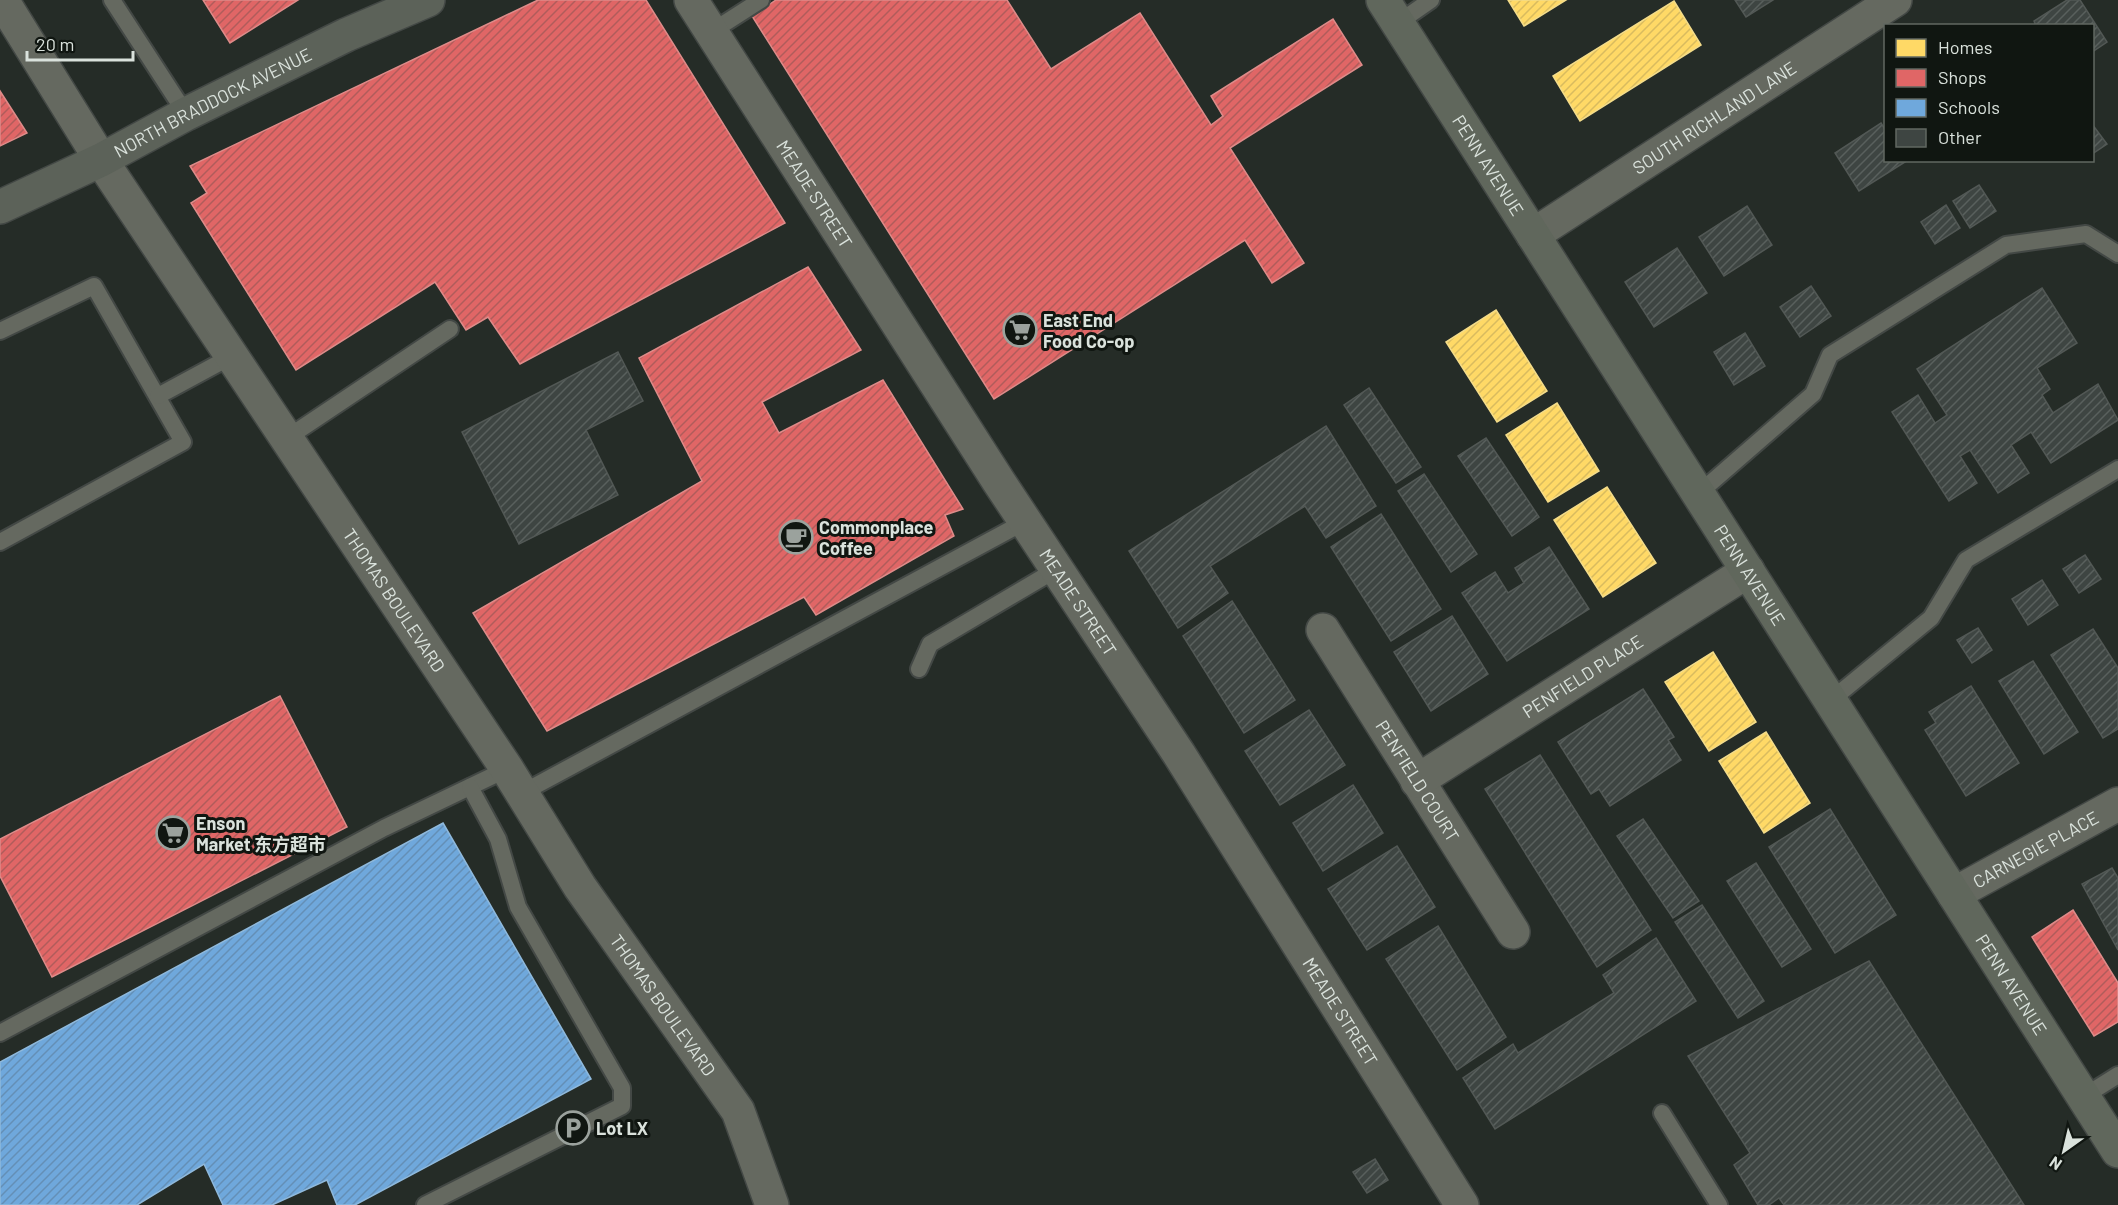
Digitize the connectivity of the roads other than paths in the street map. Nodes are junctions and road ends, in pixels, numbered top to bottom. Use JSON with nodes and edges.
{"nodes":[{"id":1,"x":2,"y":0,"type":"edge"},
{"id":2,"x":112,"y":0,"type":"edge"},
{"id":3,"x":428,"y":0,"type":"edge"},
{"id":4,"x":691,"y":0,"type":"edge"},
{"id":5,"x":761,"y":0,"type":"edge"},
{"id":6,"x":1431,"y":0,"type":"edge"},
{"id":7,"x":1895,"y":0,"type":"edge"},
{"id":8,"x":1391,"y":12,"type":"edge"},
{"id":9,"x":711,"y":32,"type":"junction"},
{"id":10,"x":186,"y":114,"type":"junction"},
{"id":11,"x":101,"y":160,"type":"junction"},
{"id":12,"x":0,"y":207,"type":"edge"},
{"id":13,"x":1533,"y":235,"type":"junction"},
{"id":14,"x":2118,"y":254,"type":"edge"},
{"id":15,"x":450,"y":329,"type":"dead end"},
{"id":16,"x":0,"y":331,"type":"edge"},
{"id":17,"x":232,"y":356,"type":"junction"},
{"id":18,"x":158,"y":396,"type":"junction"},
{"id":19,"x":287,"y":438,"type":"junction"},
{"id":20,"x":2118,"y":469,"type":"edge"},
{"id":21,"x":1698,"y":494,"type":"junction"},
{"id":22,"x":1026,"y":520,"type":"junction"},
{"id":23,"x":0,"y":542,"type":"edge"},
{"id":24,"x":1057,"y":569,"type":"junction"},
{"id":25,"x":1748,"y":571,"type":"junction"},
{"id":26,"x":1323,"y":630,"type":"dead end"},
{"id":27,"x":919,"y":669,"type":"dead end"},
{"id":28,"x":1830,"y":700,"type":"junction"},
{"id":29,"x":515,"y":781,"type":"junction"},
{"id":30,"x":1417,"y":781,"type":"junction"},
{"id":31,"x":470,"y":787,"type":"junction"},
{"id":32,"x":2118,"y":804,"type":"edge"},
{"id":33,"x":1954,"y":894,"type":"junction"},
{"id":34,"x":1513,"y":932,"type":"dead end"},
{"id":35,"x":0,"y":1033,"type":"edge"},
{"id":36,"x":2118,"y":1075,"type":"edge"},
{"id":37,"x":2083,"y":1097,"type":"junction"},
{"id":38,"x":1662,"y":1113,"type":"dead end"},
{"id":39,"x":2118,"y":1151,"type":"edge"},
{"id":40,"x":425,"y":1205,"type":"edge"},
{"id":41,"x":772,"y":1205,"type":"edge"},
{"id":42,"x":1462,"y":1205,"type":"edge"},
{"id":43,"x":1719,"y":1205,"type":"edge"}],
"edges":[{"from":1,"to":11,"type":"street","name":"THOMAS BOULEVARD"},
{"from":2,"to":10,"type":"lane"},
{"from":3,"to":10,"type":"main road","name":"NORTH BRADDOCK AVENUE"},
{"from":4,"to":9,"type":"street","name":"MEADE STREET"},
{"from":5,"to":9,"type":"lane"},
{"from":6,"to":8,"type":"lane"},
{"from":7,"to":13,"type":"street","name":"SOUTH RICHLAND LANE"},
{"from":8,"to":13,"type":"highway","name":"PENN AVENUE"},
{"from":9,"to":22,"type":"street","name":"MEADE STREET"},
{"from":10,"to":11,"type":"main road","name":"NORTH BRADDOCK AVENUE"},
{"from":11,"to":12,"type":"main road","name":"NORTH BRADDOCK AVENUE"},
{"from":11,"to":17,"type":"street","name":"THOMAS BOULEVARD"},
{"from":13,"to":21,"type":"highway","name":"PENN AVENUE"},
{"from":14,"to":21,"type":"lane"},
{"from":15,"to":19,"type":"lane"},
{"from":16,"to":18,"type":"lane"},
{"from":17,"to":18,"type":"lane"},
{"from":17,"to":19,"type":"street","name":"THOMAS BOULEVARD"},
{"from":18,"to":23,"type":"lane"},
{"from":19,"to":29,"type":"street","name":"THOMAS BOULEVARD"},
{"from":20,"to":28,"type":"lane"},
{"from":21,"to":25,"type":"highway","name":"PENN AVENUE"},
{"from":22,"to":24,"type":"street","name":"MEADE STREET"},
{"from":22,"to":29,"type":"lane"},
{"from":24,"to":27,"type":"lane"},
{"from":24,"to":42,"type":"street","name":"MEADE STREET"},
{"from":25,"to":28,"type":"highway","name":"PENN AVENUE"},
{"from":25,"to":30,"type":"street","name":"PENFIELD PLACE"},
{"from":26,"to":30,"type":"street","name":"PENFIELD COURT"},
{"from":28,"to":33,"type":"highway","name":"PENN AVENUE"},
{"from":29,"to":31,"type":"lane"},
{"from":29,"to":41,"type":"street","name":"THOMAS BOULEVARD"},
{"from":30,"to":34,"type":"street","name":"PENFIELD COURT"},
{"from":31,"to":35,"type":"lane"},
{"from":31,"to":40,"type":"lane"},
{"from":32,"to":33,"type":"street","name":"CARNEGIE PLACE"},
{"from":33,"to":37,"type":"highway","name":"PENN AVENUE"},
{"from":36,"to":37,"type":"lane"},
{"from":37,"to":39,"type":"highway","name":"PENN AVENUE"},
{"from":38,"to":43,"type":"lane"}]}
